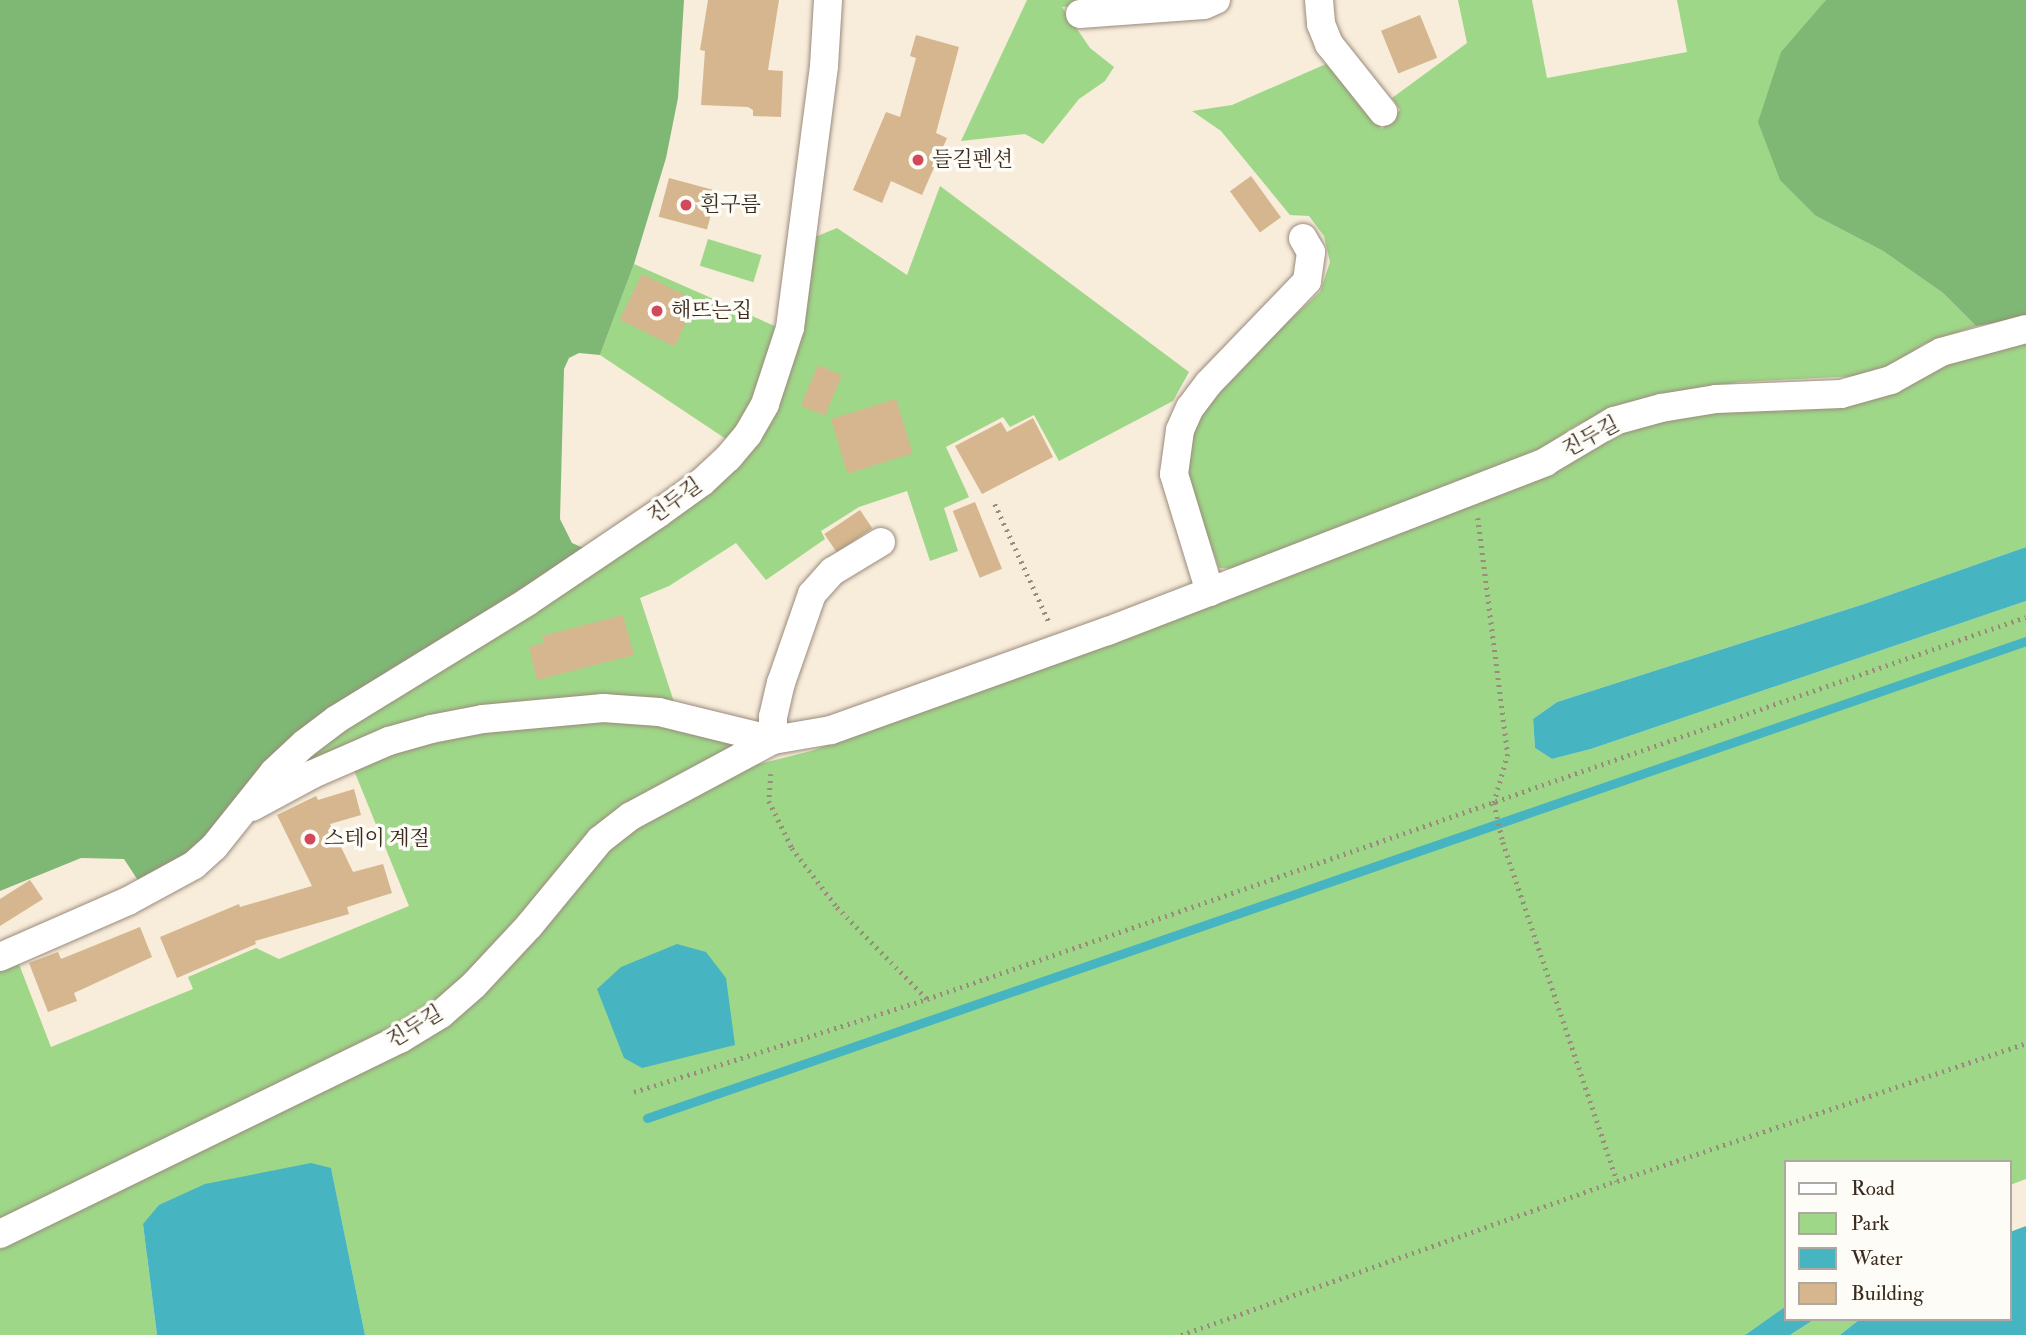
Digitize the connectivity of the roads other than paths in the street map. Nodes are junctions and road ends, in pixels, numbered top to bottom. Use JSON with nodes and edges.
{"nodes":[{"id":1,"x":1216,"y":0,"type":"edge"},
{"id":2,"x":1319,"y":0,"type":"edge"},
{"id":3,"x":829,"y":1,"type":"edge"},
{"id":4,"x":1080,"y":14,"type":"dead end"},
{"id":5,"x":1383,"y":112,"type":"dead end"},
{"id":6,"x":1303,"y":237,"type":"dead end"},
{"id":7,"x":2026,"y":328,"type":"edge"},
{"id":8,"x":881,"y":542,"type":"dead end"},
{"id":9,"x":1210,"y":592,"type":"junction"},
{"id":10,"x":773,"y":740,"type":"junction"},
{"id":11,"x":237,"y":816,"type":"junction"},
{"id":12,"x":0,"y":957,"type":"edge"},
{"id":13,"x":0,"y":1234,"type":"edge"}],
"edges":[{"from":1,"to":4,"type":"street"},
{"from":2,"to":5,"type":"street"},
{"from":3,"to":11,"type":"street","name":"진두길"},
{"from":6,"to":9,"type":"street"},
{"from":7,"to":9,"type":"street","name":"진두길"},
{"from":8,"to":10,"type":"street"},
{"from":9,"to":10,"type":"street","name":"진두길"},
{"from":10,"to":11,"type":"street","name":"진두길"},
{"from":10,"to":13,"type":"street","name":"진두길"},
{"from":11,"to":12,"type":"street","name":"진두길"}]}
